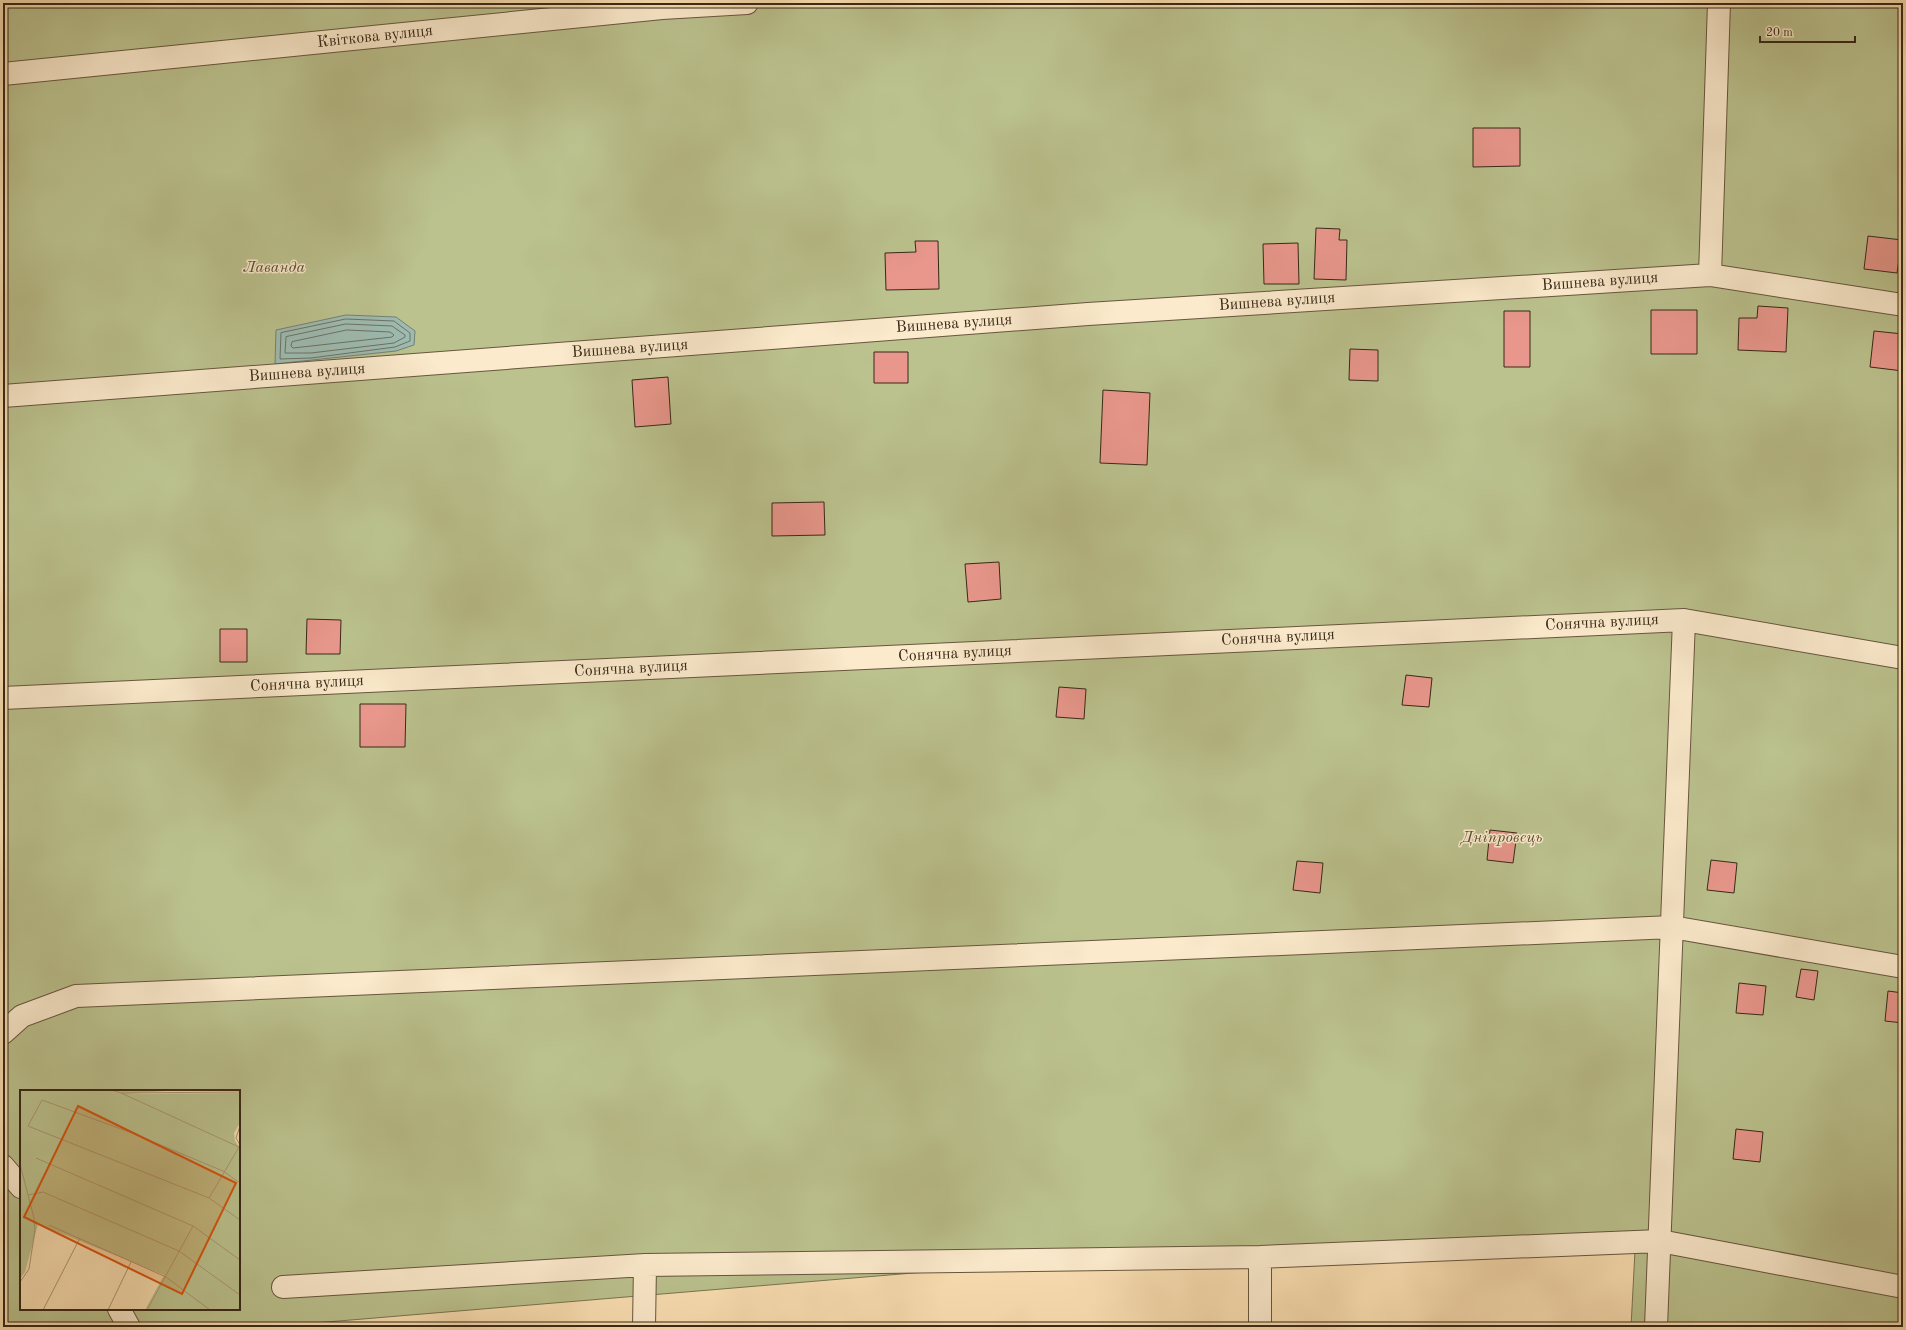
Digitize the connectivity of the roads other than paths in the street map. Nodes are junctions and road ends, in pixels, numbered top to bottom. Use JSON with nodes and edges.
{"nodes":[{"id":1,"x":747,"y":3,"type":"edge"},
{"id":2,"x":1719,"y":3,"type":"edge"},
{"id":3,"x":3,"y":74,"type":"edge"},
{"id":4,"x":1710,"y":275,"type":"junction"},
{"id":5,"x":1903,"y":304,"type":"edge"},
{"id":6,"x":3,"y":396,"type":"edge"},
{"id":7,"x":1684,"y":620,"type":"junction"},
{"id":8,"x":1903,"y":658,"type":"edge"},
{"id":9,"x":3,"y":698,"type":"edge"},
{"id":10,"x":1672,"y":927,"type":"junction"},
{"id":11,"x":1903,"y":968,"type":"edge"},
{"id":12,"x":3,"y":1033,"type":"edge"},
{"id":13,"x":3,"y":1166,"type":"edge"},
{"id":14,"x":20,"y":1185,"type":"edge"},
{"id":15,"x":1660,"y":1241,"type":"junction"},
{"id":16,"x":1260,"y":1257,"type":"junction"},
{"id":17,"x":645,"y":1265,"type":"junction"},
{"id":18,"x":283,"y":1287,"type":"dead end"},
{"id":19,"x":1903,"y":1287,"type":"edge"},
{"id":20,"x":120,"y":1310,"type":"edge"},
{"id":21,"x":129,"y":1327,"type":"edge"},
{"id":22,"x":644,"y":1327,"type":"edge"},
{"id":23,"x":1260,"y":1327,"type":"edge"},
{"id":24,"x":1656,"y":1327,"type":"edge"}],
"edges":[{"from":1,"to":3,"type":"street","name":"Квіткова вулиця"},
{"from":2,"to":4,"type":"street"},
{"from":4,"to":5,"type":"street","name":"Вишнева вулиця"},
{"from":4,"to":6,"type":"street","name":"Вишнева вулиця"},
{"from":7,"to":8,"type":"street","name":"Сонячна вулиця"},
{"from":7,"to":9,"type":"street","name":"Сонячна вулиця"},
{"from":7,"to":10,"type":"street"},
{"from":10,"to":11,"type":"street"},
{"from":10,"to":12,"type":"street"},
{"from":10,"to":15,"type":"street"},
{"from":13,"to":14,"type":"street"},
{"from":15,"to":16,"type":"street"},
{"from":15,"to":19,"type":"street"},
{"from":15,"to":24,"type":"street"},
{"from":16,"to":17,"type":"street"},
{"from":16,"to":23,"type":"street"},
{"from":17,"to":18,"type":"street"},
{"from":17,"to":22,"type":"street"},
{"from":20,"to":21,"type":"street"}]}
